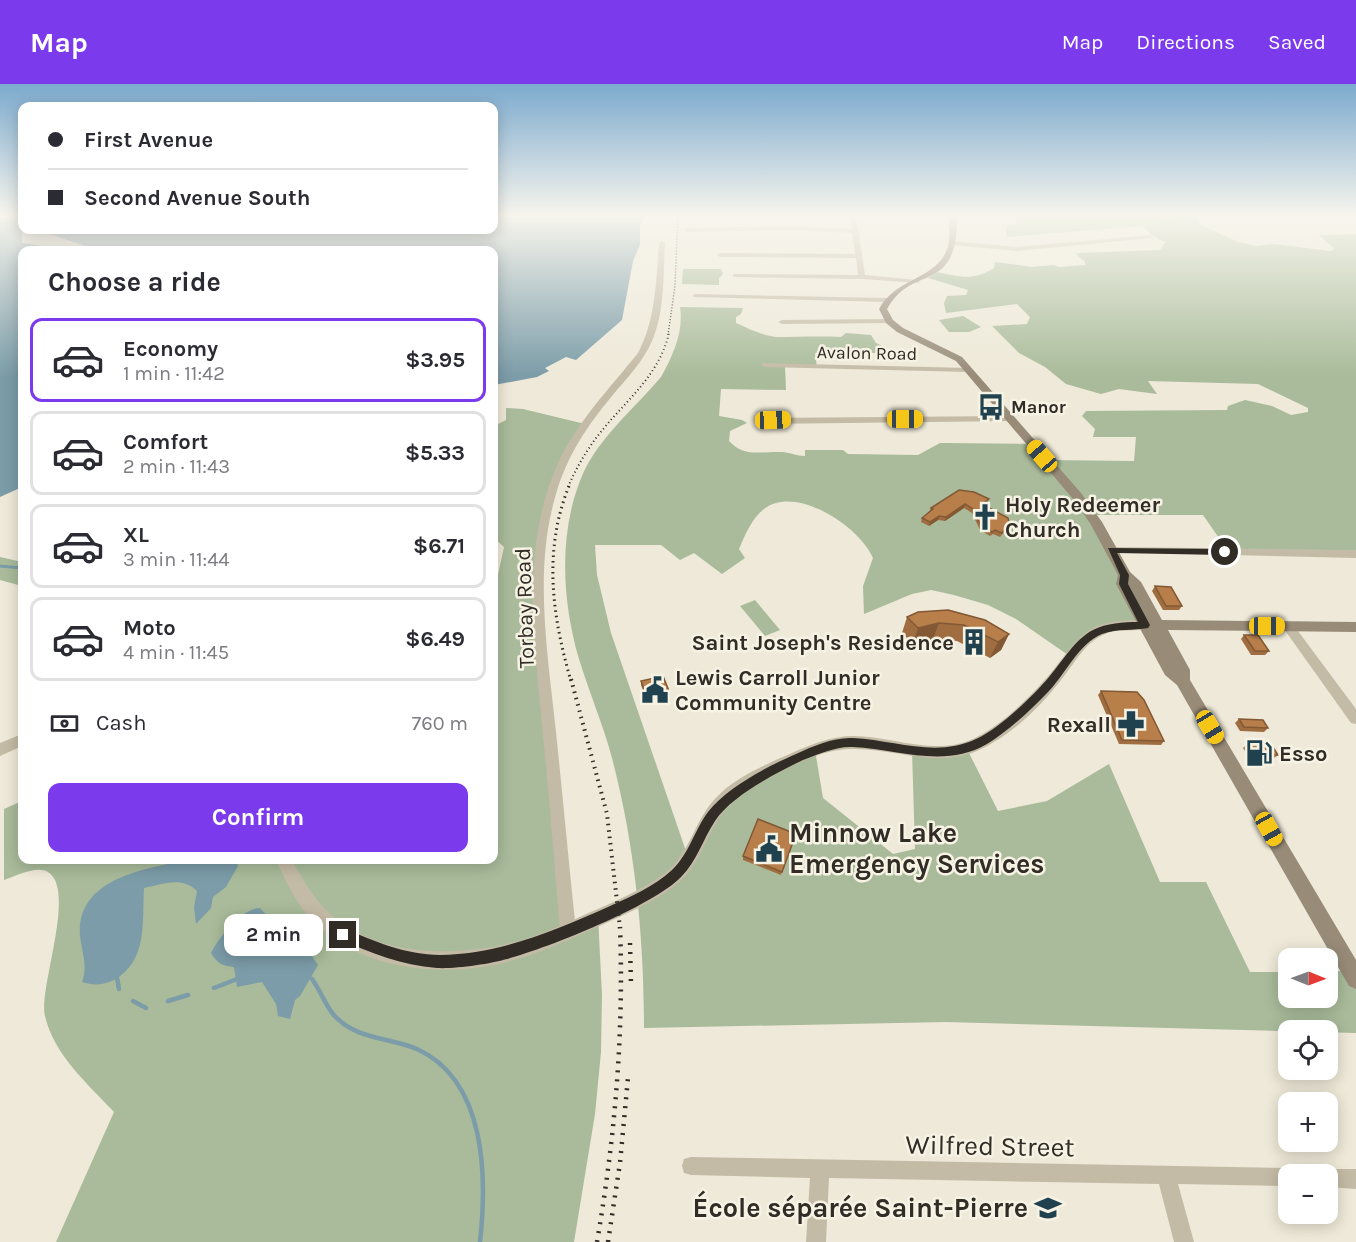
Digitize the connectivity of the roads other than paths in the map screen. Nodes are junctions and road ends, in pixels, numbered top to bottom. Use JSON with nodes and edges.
{"nodes":[{"id":1,"x":660,"y":269,"type":"edge"},
{"id":2,"x":861,"y":269,"type":"edge"},
{"id":3,"x":934,"y":269,"type":"edge"},
{"id":4,"x":735,"y":275,"type":"dead end"},
{"id":5,"x":862,"y":277,"type":"junction"},
{"id":6,"x":916,"y":282,"type":"junction"},
{"id":7,"x":695,"y":296,"type":"dead end"},
{"id":8,"x":888,"y":300,"type":"junction"},
{"id":9,"x":889,"y":321,"type":"junction"},
{"id":10,"x":782,"y":322,"type":"dead end"},
{"id":11,"x":765,"y":365,"type":"dead end"},
{"id":12,"x":969,"y":370,"type":"junction"},
{"id":13,"x":1011,"y":419,"type":"junction"},
{"id":14,"x":759,"y":421,"type":"dead end"},
{"id":15,"x":1111,"y":550,"type":"junction"},
{"id":16,"x":1356,"y":554,"type":"edge"},
{"id":17,"x":1152,"y":626,"type":"junction"},
{"id":18,"x":1288,"y":626,"type":"junction"},
{"id":19,"x":1356,"y":627,"type":"edge"},
{"id":20,"x":1356,"y":719,"type":"edge"},
{"id":21,"x":18,"y":743,"type":"edge"},
{"id":22,"x":0,"y":750,"type":"edge"},
{"id":23,"x":286,"y":864,"type":"edge"},
{"id":24,"x":568,"y":931,"type":"junction"},
{"id":25,"x":1356,"y":979,"type":"edge"},
{"id":26,"x":691,"y":1166,"type":"dead end"},
{"id":27,"x":820,"y":1170,"type":"junction"},
{"id":28,"x":1166,"y":1175,"type":"junction"},
{"id":29,"x":1278,"y":1178,"type":"edge"},
{"id":30,"x":1338,"y":1178,"type":"edge"},
{"id":31,"x":1356,"y":1179,"type":"edge"},
{"id":32,"x":816,"y":1242,"type":"edge"},
{"id":33,"x":1184,"y":1242,"type":"edge"}],
"edges":[{"from":1,"to":24,"type":"street","name":"Torbay Road"},
{"from":2,"to":5,"type":"street"},
{"from":3,"to":6,"type":"main road"},
{"from":4,"to":5,"type":"street"},
{"from":5,"to":6,"type":"street"},
{"from":6,"to":8,"type":"main road"},
{"from":7,"to":8,"type":"street"},
{"from":8,"to":9,"type":"main road"},
{"from":9,"to":10,"type":"street"},
{"from":9,"to":12,"type":"main road"},
{"from":11,"to":12,"type":"street","name":"Avalon Road"},
{"from":12,"to":13,"type":"main road"},
{"from":13,"to":14,"type":"street"},
{"from":13,"to":15,"type":"main road"},
{"from":15,"to":16,"type":"street"},
{"from":15,"to":17,"type":"main road"},
{"from":17,"to":18,"type":"main road"},
{"from":17,"to":24,"type":"street"},
{"from":17,"to":25,"type":"main road"},
{"from":18,"to":19,"type":"main road"},
{"from":18,"to":20,"type":"street"},
{"from":21,"to":22,"type":"street"},
{"from":23,"to":24,"type":"street"},
{"from":26,"to":27,"type":"street","name":"Wilfred Street"},
{"from":27,"to":28,"type":"street","name":"Wilfred Street"},
{"from":27,"to":32,"type":"street"},
{"from":28,"to":29,"type":"street","name":"Wilfred Street"},
{"from":28,"to":33,"type":"street"},
{"from":30,"to":31,"type":"street"}]}
